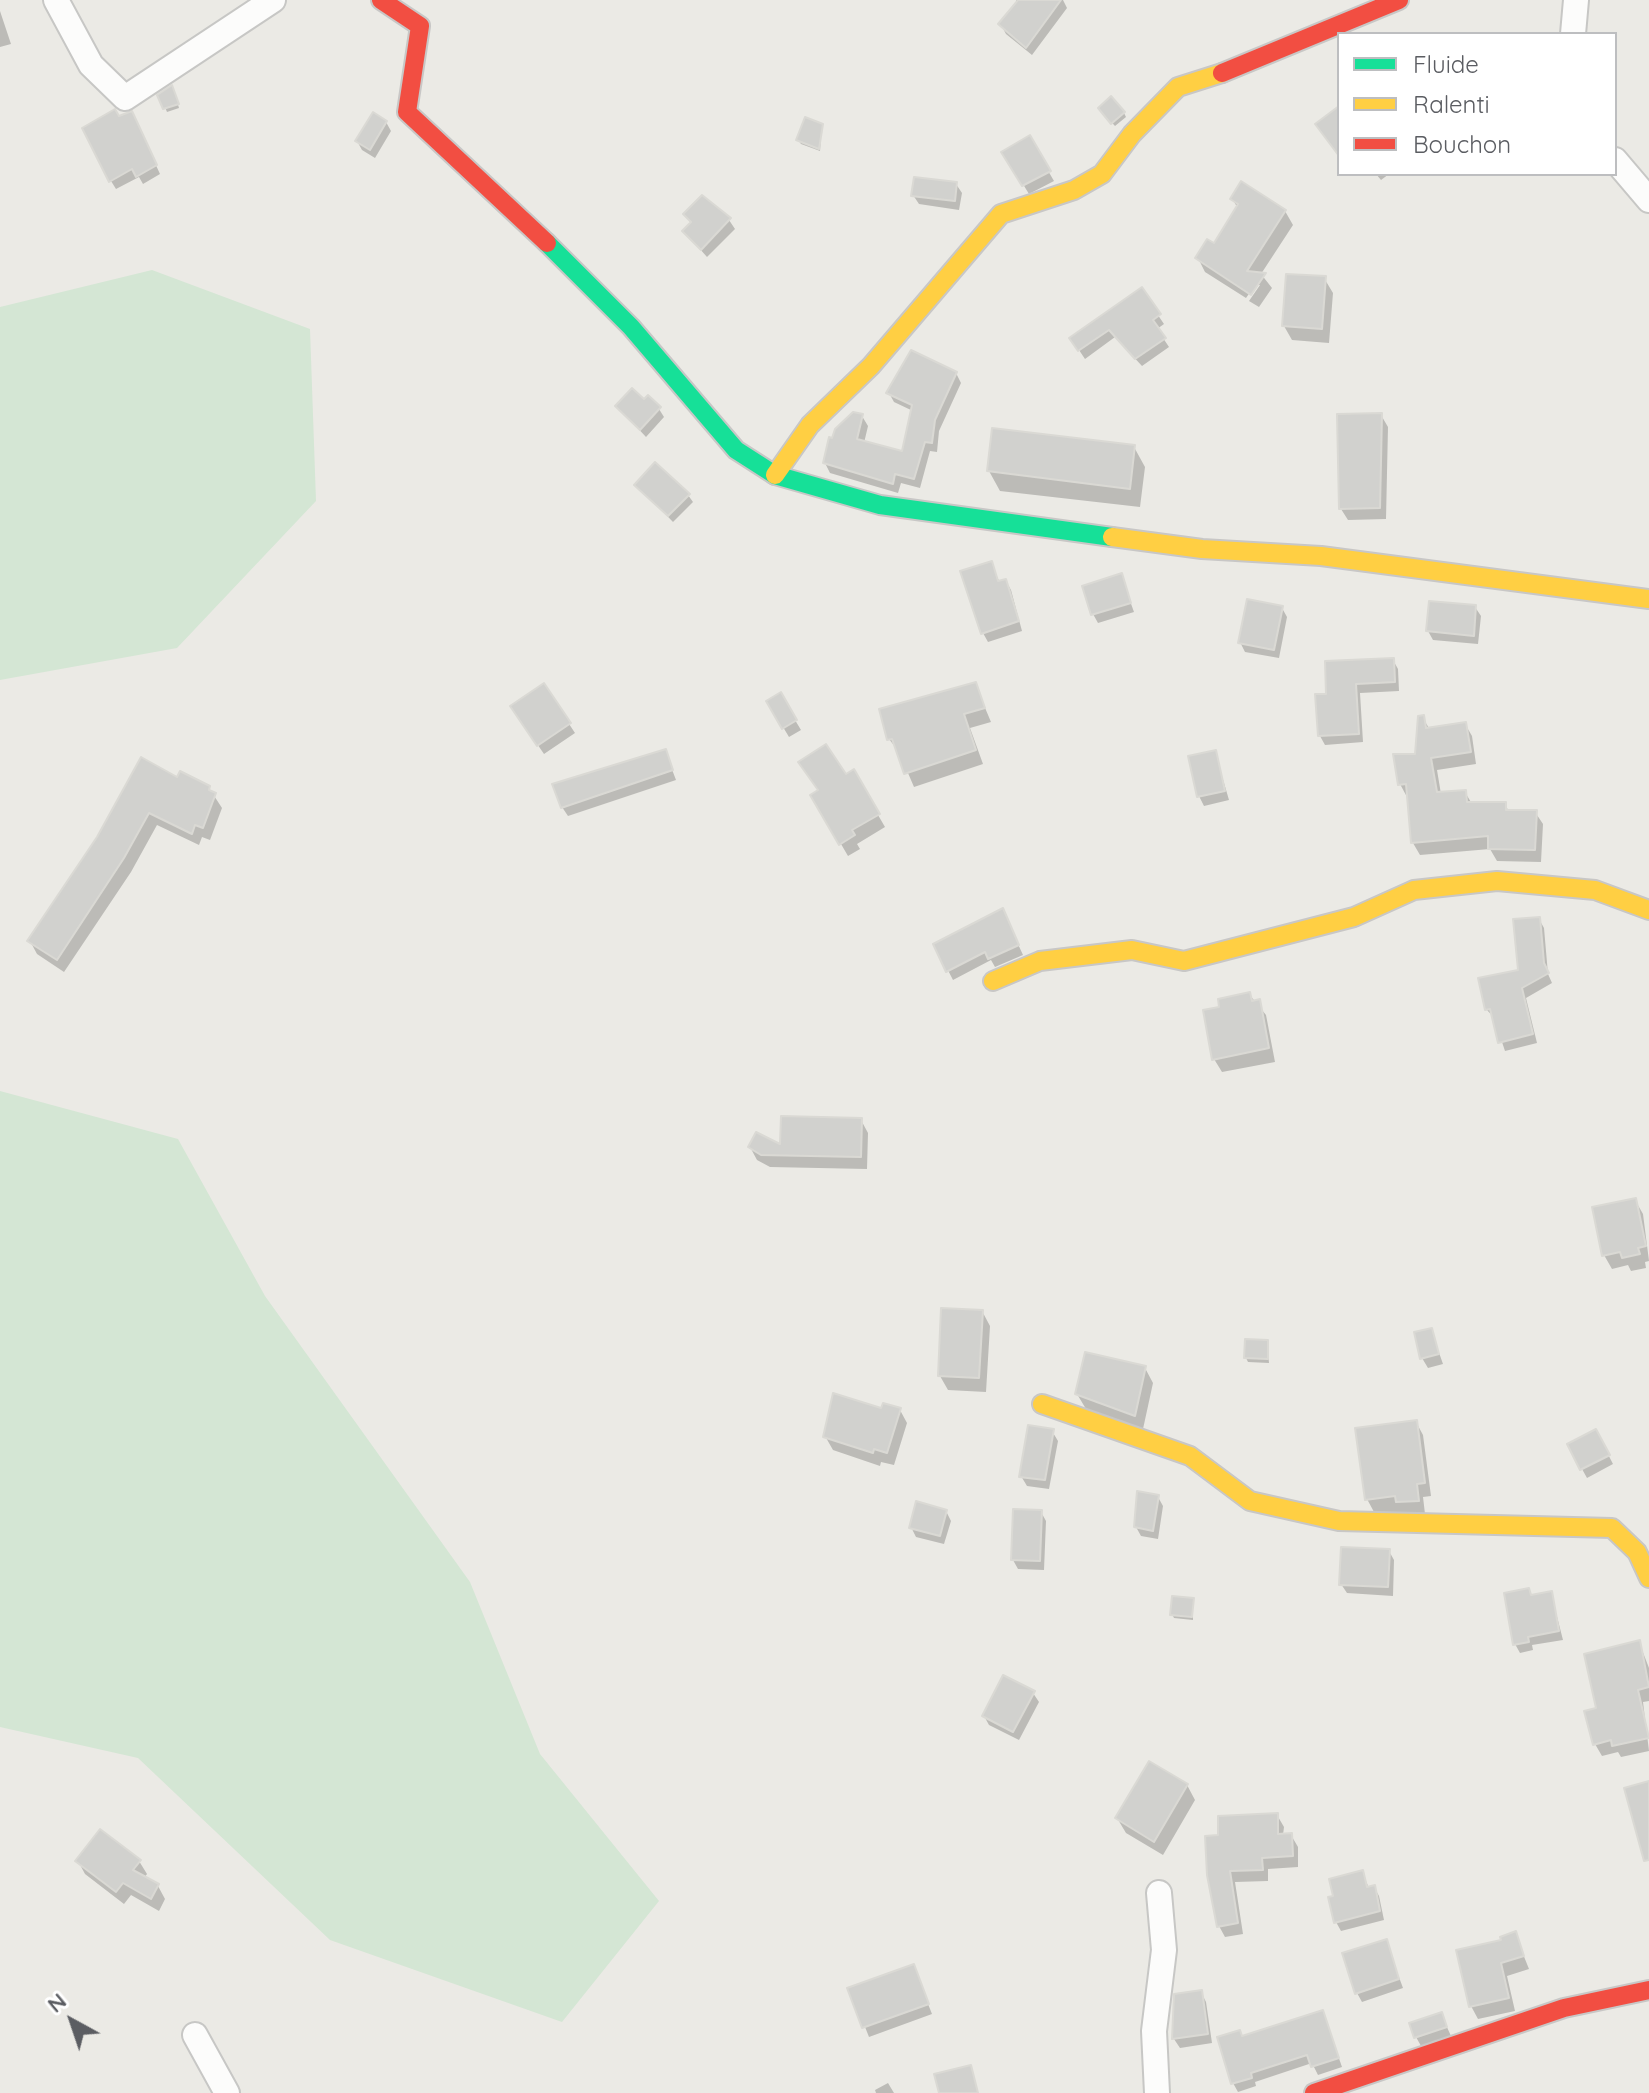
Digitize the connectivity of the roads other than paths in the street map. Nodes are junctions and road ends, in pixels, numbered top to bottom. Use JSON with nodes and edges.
{"nodes":[{"id":1,"x":56,"y":0,"type":"edge"},
{"id":2,"x":273,"y":0,"type":"edge"},
{"id":3,"x":381,"y":0,"type":"edge"},
{"id":4,"x":1399,"y":0,"type":"edge"},
{"id":5,"x":1576,"y":0,"type":"edge"},
{"id":6,"x":1573,"y":32,"type":"edge"},
{"id":7,"x":1617,"y":162,"type":"edge"},
{"id":8,"x":1649,"y":200,"type":"edge"},
{"id":9,"x":775,"y":475,"type":"junction"},
{"id":10,"x":1649,"y":599,"type":"edge"},
{"id":11,"x":1649,"y":910,"type":"edge"},
{"id":12,"x":993,"y":981,"type":"dead end"},
{"id":13,"x":1042,"y":1404,"type":"dead end"},
{"id":14,"x":1649,"y":1578,"type":"edge"},
{"id":15,"x":1159,"y":1893,"type":"dead end"},
{"id":16,"x":1649,"y":1990,"type":"edge"},
{"id":17,"x":195,"y":2035,"type":"dead end"},
{"id":18,"x":227,"y":2093,"type":"edge"},
{"id":19,"x":1157,"y":2093,"type":"edge"},
{"id":20,"x":1314,"y":2093,"type":"edge"}],
"edges":[{"from":1,"to":2,"type":"street"},
{"from":3,"to":9,"type":"street"},
{"from":4,"to":9,"type":"street"},
{"from":5,"to":6,"type":"street"},
{"from":7,"to":8,"type":"street"},
{"from":9,"to":10,"type":"street"},
{"from":11,"to":12,"type":"street"},
{"from":13,"to":14,"type":"street"},
{"from":15,"to":19,"type":"street"},
{"from":16,"to":20,"type":"street"},
{"from":17,"to":18,"type":"street"}]}
